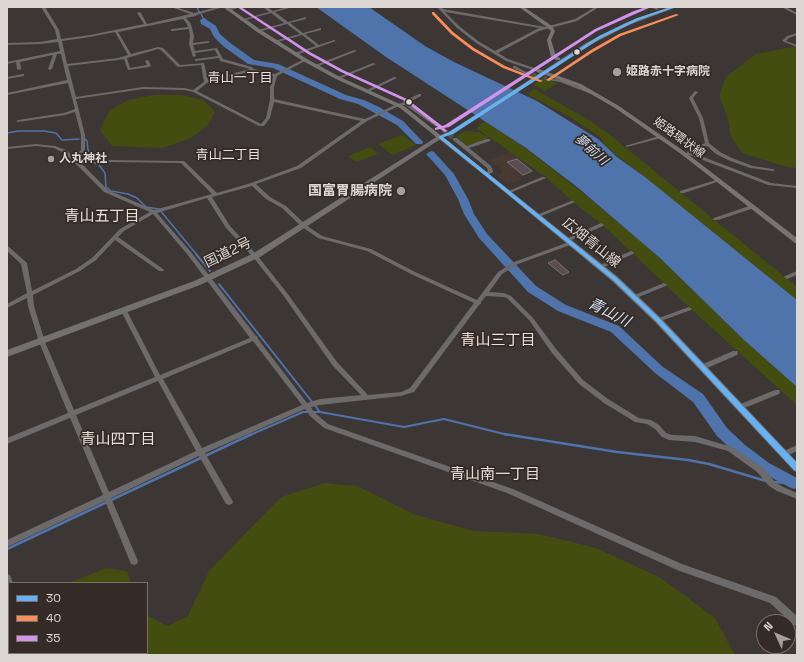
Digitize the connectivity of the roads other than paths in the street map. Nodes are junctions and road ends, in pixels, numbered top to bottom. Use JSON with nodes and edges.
{"nodes":[{"id":1,"x":43,"y":7,"type":"edge"},
{"id":2,"x":172,"y":7,"type":"edge"},
{"id":3,"x":221,"y":7,"type":"edge"},
{"id":4,"x":238,"y":7,"type":"edge"},
{"id":5,"x":265,"y":7,"type":"edge"},
{"id":6,"x":291,"y":7,"type":"edge"},
{"id":7,"x":521,"y":7,"type":"edge"},
{"id":8,"x":597,"y":7,"type":"edge"},
{"id":9,"x":664,"y":7,"type":"edge"},
{"id":10,"x":674,"y":7,"type":"edge"},
{"id":11,"x":783,"y":7,"type":"edge"},
{"id":12,"x":226,"y":8,"type":"edge"},
{"id":13,"x":441,"y":8,"type":"edge"},
{"id":14,"x":654,"y":8,"type":"edge"},
{"id":15,"x":272,"y":12,"type":"junction"},
{"id":16,"x":139,"y":13,"type":"dead end"},
{"id":17,"x":797,"y":14,"type":"edge"},
{"id":18,"x":195,"y":15,"type":"junction"},
{"id":19,"x":183,"y":18,"type":"junction"},
{"id":20,"x":305,"y":18,"type":"dead end"},
{"id":21,"x":242,"y":20,"type":"junction"},
{"id":22,"x":287,"y":23,"type":"junction"},
{"id":23,"x":146,"y":25,"type":"junction"},
{"id":24,"x":548,"y":27,"type":"junction"},
{"id":25,"x":190,"y":28,"type":"junction"},
{"id":26,"x":320,"y":29,"type":"dead end"},
{"id":27,"x":172,"y":30,"type":"dead end"},
{"id":28,"x":116,"y":31,"type":"junction"},
{"id":29,"x":259,"y":31,"type":"junction"},
{"id":30,"x":303,"y":34,"type":"junction"},
{"id":31,"x":797,"y":34,"type":"edge"},
{"id":32,"x":61,"y":41,"type":"junction"},
{"id":33,"x":334,"y":41,"type":"dead end"},
{"id":34,"x":208,"y":42,"type":"dead end"},
{"id":35,"x":275,"y":42,"type":"junction"},
{"id":36,"x":191,"y":44,"type":"junction"},
{"id":37,"x":7,"y":45,"type":"edge"},
{"id":38,"x":319,"y":46,"type":"junction"},
{"id":39,"x":797,"y":46,"type":"edge"},
{"id":40,"x":355,"y":51,"type":"dead end"},
{"id":41,"x":63,"y":52,"type":"junction"},
{"id":42,"x":193,"y":52,"type":"junction"},
{"id":43,"x":56,"y":53,"type":"junction"},
{"id":44,"x":495,"y":53,"type":"junction"},
{"id":45,"x":295,"y":54,"type":"junction"},
{"id":46,"x":130,"y":56,"type":"junction"},
{"id":47,"x":125,"y":57,"type":"junction"},
{"id":48,"x":220,"y":57,"type":"junction"},
{"id":49,"x":558,"y":59,"type":"junction"},
{"id":50,"x":18,"y":60,"type":"junction"},
{"id":51,"x":305,"y":60,"type":"junction"},
{"id":52,"x":147,"y":61,"type":"dead end"},
{"id":53,"x":7,"y":63,"type":"edge"},
{"id":54,"x":196,"y":63,"type":"junction"},
{"id":55,"x":374,"y":64,"type":"dead end"},
{"id":56,"x":67,"y":65,"type":"junction"},
{"id":57,"x":315,"y":66,"type":"junction"},
{"id":58,"x":19,"y":69,"type":"dead end"},
{"id":59,"x":50,"y":69,"type":"dead end"},
{"id":60,"x":252,"y":70,"type":"junction"},
{"id":61,"x":526,"y":72,"type":"tunnel mouth"},
{"id":62,"x":542,"y":72,"type":"junction"},
{"id":63,"x":23,"y":75,"type":"dead end"},
{"id":64,"x":275,"y":75,"type":"junction"},
{"id":65,"x":7,"y":78,"type":"edge"},
{"id":66,"x":338,"y":78,"type":"junction"},
{"id":67,"x":395,"y":78,"type":"dead end"},
{"id":68,"x":549,"y":79,"type":"tunnel mouth"},
{"id":69,"x":70,"y":81,"type":"junction"},
{"id":70,"x":206,"y":82,"type":"junction"},
{"id":71,"x":367,"y":91,"type":"junction"},
{"id":72,"x":194,"y":92,"type":"junction"},
{"id":73,"x":696,"y":92,"type":"dead end"},
{"id":74,"x":592,"y":93,"type":"junction"},
{"id":75,"x":7,"y":94,"type":"edge"},
{"id":76,"x":420,"y":95,"type":"dead end"},
{"id":77,"x":74,"y":98,"type":"junction"},
{"id":78,"x":272,"y":100,"type":"junction"},
{"id":79,"x":404,"y":104,"type":"junction"},
{"id":80,"x":398,"y":105,"type":"junction"},
{"id":81,"x":77,"y":110,"type":"junction"},
{"id":82,"x":365,"y":120,"type":"junction"},
{"id":83,"x":18,"y":121,"type":"dead end"},
{"id":84,"x":437,"y":125,"type":"tunnel mouth"},
{"id":85,"x":659,"y":136,"type":"junction"},
{"id":86,"x":440,"y":137,"type":"junction"},
{"id":87,"x":456,"y":139,"type":"tunnel mouth"},
{"id":88,"x":488,"y":140,"type":"dead end"},
{"id":89,"x":707,"y":144,"type":"junction"},
{"id":90,"x":627,"y":146,"type":"dead end"},
{"id":91,"x":7,"y":148,"type":"edge"},
{"id":92,"x":466,"y":148,"type":"junction"},
{"id":93,"x":686,"y":153,"type":"junction"},
{"id":94,"x":80,"y":155,"type":"junction"},
{"id":95,"x":74,"y":159,"type":"junction"},
{"id":96,"x":773,"y":170,"type":"dead end"},
{"id":97,"x":486,"y":174,"type":"junction"},
{"id":98,"x":544,"y":178,"type":"dead end"},
{"id":99,"x":718,"y":181,"type":"junction"},
{"id":100,"x":253,"y":184,"type":"junction"},
{"id":101,"x":797,"y":187,"type":"edge"},
{"id":102,"x":508,"y":192,"type":"junction"},
{"id":103,"x":682,"y":192,"type":"dead end"},
{"id":104,"x":216,"y":195,"type":"junction"},
{"id":105,"x":209,"y":197,"type":"junction"},
{"id":106,"x":573,"y":202,"type":"dead end"},
{"id":107,"x":752,"y":207,"type":"junction"},
{"id":108,"x":157,"y":211,"type":"junction"},
{"id":109,"x":538,"y":216,"type":"junction"},
{"id":110,"x":716,"y":219,"type":"dead end"},
{"id":111,"x":601,"y":225,"type":"dead end"},
{"id":112,"x":304,"y":226,"type":"junction"},
{"id":113,"x":115,"y":238,"type":"junction"},
{"id":114,"x":569,"y":241,"type":"junction"},
{"id":115,"x":797,"y":241,"type":"edge"},
{"id":116,"x":7,"y":248,"type":"edge"},
{"id":117,"x":631,"y":253,"type":"dead end"},
{"id":118,"x":255,"y":256,"type":"junction"},
{"id":119,"x":600,"y":267,"type":"junction"},
{"id":120,"x":161,"y":270,"type":"dead end"},
{"id":121,"x":797,"y":274,"type":"edge"},
{"id":122,"x":788,"y":277,"type":"dead end"},
{"id":123,"x":209,"y":279,"type":"junction"},
{"id":124,"x":664,"y":285,"type":"dead end"},
{"id":125,"x":30,"y":294,"type":"junction"},
{"id":126,"x":486,"y":294,"type":"junction"},
{"id":127,"x":634,"y":297,"type":"junction"},
{"id":128,"x":479,"y":303,"type":"junction"},
{"id":129,"x":7,"y":306,"type":"edge"},
{"id":130,"x":689,"y":310,"type":"dead end"},
{"id":131,"x":124,"y":311,"type":"junction"},
{"id":132,"x":658,"y":320,"type":"junction"},
{"id":133,"x":254,"y":338,"type":"junction"},
{"id":134,"x":42,"y":342,"type":"junction"},
{"id":135,"x":735,"y":353,"type":"dead end"},
{"id":136,"x":7,"y":354,"type":"edge"},
{"id":137,"x":703,"y":367,"type":"junction"},
{"id":138,"x":159,"y":378,"type":"junction"},
{"id":139,"x":777,"y":392,"type":"dead end"},
{"id":140,"x":366,"y":397,"type":"junction"},
{"id":141,"x":306,"y":406,"type":"junction"},
{"id":142,"x":740,"y":407,"type":"junction"},
{"id":143,"x":72,"y":414,"type":"junction"},
{"id":144,"x":7,"y":441,"type":"edge"},
{"id":145,"x":797,"y":448,"type":"edge"},
{"id":146,"x":200,"y":452,"type":"junction"},
{"id":147,"x":784,"y":454,"type":"junction"},
{"id":148,"x":797,"y":468,"type":"edge"},
{"id":149,"x":797,"y":496,"type":"edge"},
{"id":150,"x":108,"y":501,"type":"junction"},
{"id":151,"x":229,"y":502,"type":"dead end"},
{"id":152,"x":7,"y":544,"type":"edge"},
{"id":153,"x":134,"y":561,"type":"dead end"},
{"id":154,"x":797,"y":622,"type":"edge"}],
"edges":[{"from":1,"to":32,"type":"street"},
{"from":2,"to":18,"type":"street"},
{"from":3,"to":18,"type":"street"},
{"from":4,"to":12,"type":"street"},
{"from":5,"to":15,"type":"street"},
{"from":6,"to":15,"type":"street"},
{"from":7,"to":24,"type":"main road"},
{"from":8,"to":24,"type":"street"},
{"from":9,"to":14,"type":"highway","name":"国道2号"},
{"from":10,"to":62,"type":"highway","name":"国道2号"},
{"from":11,"to":17,"type":"street"},
{"from":12,"to":21,"type":"main road","name":"広畑青山線"},
{"from":13,"to":24,"type":"street"},
{"from":13,"to":44,"type":"street"},
{"from":14,"to":49,"type":"highway","name":"国道2号"},
{"from":15,"to":21,"type":"street"},
{"from":15,"to":22,"type":"street"},
{"from":16,"to":23,"type":"street"},
{"from":18,"to":19,"type":"street"},
{"from":19,"to":23,"type":"street"},
{"from":19,"to":25,"type":"street"},
{"from":20,"to":22,"type":"street"},
{"from":21,"to":29,"type":"main road","name":"広畑青山線"},
{"from":22,"to":29,"type":"street"},
{"from":22,"to":30,"type":"street"},
{"from":23,"to":28,"type":"street"},
{"from":24,"to":44,"type":"street"},
{"from":24,"to":49,"type":"main road"},
{"from":25,"to":27,"type":"street"},
{"from":25,"to":36,"type":"street"},
{"from":26,"to":30,"type":"street"},
{"from":28,"to":32,"type":"street"},
{"from":28,"to":46,"type":"street"},
{"from":29,"to":35,"type":"main road","name":"広畑青山線"},
{"from":30,"to":35,"type":"street"},
{"from":30,"to":38,"type":"street"},
{"from":31,"to":39,"type":"street"},
{"from":32,"to":37,"type":"street"},
{"from":32,"to":41,"type":"street"},
{"from":33,"to":38,"type":"street"},
{"from":34,"to":36,"type":"street"},
{"from":35,"to":45,"type":"main road","name":"広畑青山線"},
{"from":36,"to":42,"type":"street"},
{"from":38,"to":45,"type":"street"},
{"from":40,"to":57,"type":"street"},
{"from":41,"to":43,"type":"street"},
{"from":41,"to":56,"type":"street"},
{"from":42,"to":48,"type":"street"},
{"from":42,"to":54,"type":"street"},
{"from":43,"to":50,"type":"street"},
{"from":43,"to":59,"type":"street"},
{"from":44,"to":61,"type":"street"},
{"from":44,"to":62,"type":"street"},
{"from":45,"to":51,"type":"main road","name":"広畑青山線"},
{"from":46,"to":47,"type":"street"},
{"from":46,"to":54,"type":"street"},
{"from":47,"to":52,"type":"street"},
{"from":47,"to":56,"type":"street"},
{"from":48,"to":54,"type":"street"},
{"from":48,"to":60,"type":"street"},
{"from":49,"to":62,"type":"highway","name":"国道2号"},
{"from":50,"to":53,"type":"street"},
{"from":50,"to":58,"type":"street"},
{"from":51,"to":57,"type":"main road","name":"広畑青山線"},
{"from":51,"to":64,"type":"street"},
{"from":54,"to":70,"type":"street"},
{"from":55,"to":66,"type":"street"},
{"from":56,"to":69,"type":"street"},
{"from":57,"to":66,"type":"main road","name":"広畑青山線"},
{"from":60,"to":64,"type":"street"},
{"from":60,"to":70,"type":"street"},
{"from":62,"to":74,"type":"main road","name":"姫路環状線"},
{"from":62,"to":86,"type":"highway","name":"国道2号"},
{"from":63,"to":65,"type":"street"},
{"from":64,"to":78,"type":"street"},
{"from":66,"to":71,"type":"main road","name":"広畑青山線"},
{"from":67,"to":71,"type":"street"},
{"from":68,"to":74,"type":"street"},
{"from":69,"to":75,"type":"street"},
{"from":69,"to":77,"type":"street"},
{"from":70,"to":72,"type":"street"},
{"from":71,"to":80,"type":"main road","name":"広畑青山線"},
{"from":72,"to":77,"type":"street"},
{"from":72,"to":78,"type":"street"},
{"from":73,"to":89,"type":"street"},
{"from":74,"to":85,"type":"main road","name":"姫路環状線"},
{"from":76,"to":79,"type":"street"},
{"from":77,"to":81,"type":"street"},
{"from":78,"to":82,"type":"street"},
{"from":79,"to":80,"type":"street"},
{"from":79,"to":84,"type":"street"},
{"from":80,"to":82,"type":"street"},
{"from":80,"to":86,"type":"main road","name":"広畑青山線"},
{"from":81,"to":83,"type":"street"},
{"from":81,"to":94,"type":"street"},
{"from":82,"to":100,"type":"street"},
{"from":85,"to":90,"type":"street"},
{"from":85,"to":93,"type":"main road","name":"姫路環状線"},
{"from":86,"to":97,"type":"main road","name":"広畑青山線"},
{"from":86,"to":112,"type":"highway","name":"国道2号"},
{"from":87,"to":92,"type":"street"},
{"from":88,"to":92,"type":"street"},
{"from":89,"to":93,"type":"street"},
{"from":89,"to":96,"type":"street"},
{"from":91,"to":95,"type":"street"},
{"from":92,"to":97,"type":"street"},
{"from":93,"to":99,"type":"main road","name":"姫路環状線"},
{"from":93,"to":101,"type":"street"},
{"from":94,"to":95,"type":"street"},
{"from":94,"to":104,"type":"street"},
{"from":95,"to":108,"type":"street"},
{"from":97,"to":102,"type":"main road","name":"広畑青山線"},
{"from":98,"to":102,"type":"street"},
{"from":99,"to":103,"type":"street"},
{"from":99,"to":107,"type":"main road","name":"姫路環状線"},
{"from":100,"to":104,"type":"street"},
{"from":100,"to":112,"type":"street"},
{"from":102,"to":109,"type":"main road","name":"広畑青山線"},
{"from":104,"to":105,"type":"street"},
{"from":105,"to":108,"type":"street"},
{"from":105,"to":118,"type":"street"},
{"from":106,"to":109,"type":"street"},
{"from":107,"to":110,"type":"street"},
{"from":107,"to":115,"type":"main road","name":"姫路環状線"},
{"from":108,"to":113,"type":"street"},
{"from":108,"to":123,"type":"street"},
{"from":109,"to":114,"type":"main road","name":"広畑青山線"},
{"from":111,"to":114,"type":"street"},
{"from":112,"to":118,"type":"highway","name":"国道2号"},
{"from":112,"to":128,"type":"street"},
{"from":113,"to":120,"type":"street"},
{"from":113,"to":125,"type":"street"},
{"from":114,"to":119,"type":"main road","name":"広畑青山線"},
{"from":114,"to":126,"type":"street"},
{"from":116,"to":125,"type":"street"},
{"from":117,"to":119,"type":"street"},
{"from":118,"to":123,"type":"highway","name":"国道2号"},
{"from":118,"to":140,"type":"street"},
{"from":119,"to":127,"type":"main road","name":"広畑青山線"},
{"from":121,"to":122,"type":"street"},
{"from":123,"to":131,"type":"highway","name":"国道2号"},
{"from":123,"to":133,"type":"street"},
{"from":124,"to":127,"type":"street"},
{"from":125,"to":129,"type":"street"},
{"from":125,"to":134,"type":"street"},
{"from":126,"to":128,"type":"street"},
{"from":126,"to":149,"type":"street"},
{"from":127,"to":132,"type":"main road","name":"広畑青山線"},
{"from":128,"to":140,"type":"street"},
{"from":130,"to":132,"type":"street"},
{"from":131,"to":134,"type":"highway","name":"国道2号"},
{"from":131,"to":138,"type":"street"},
{"from":132,"to":137,"type":"main road","name":"広畑青山線"},
{"from":133,"to":138,"type":"street"},
{"from":133,"to":141,"type":"street"},
{"from":134,"to":136,"type":"highway","name":"国道2号"},
{"from":134,"to":143,"type":"street"},
{"from":135,"to":137,"type":"street"},
{"from":137,"to":142,"type":"main road","name":"広畑青山線"},
{"from":138,"to":143,"type":"street"},
{"from":138,"to":146,"type":"street"},
{"from":139,"to":142,"type":"street"},
{"from":140,"to":141,"type":"street"},
{"from":141,"to":146,"type":"street"},
{"from":141,"to":154,"type":"street"},
{"from":142,"to":147,"type":"main road","name":"広畑青山線"},
{"from":143,"to":144,"type":"street"},
{"from":143,"to":150,"type":"street"},
{"from":145,"to":147,"type":"street"},
{"from":146,"to":150,"type":"street"},
{"from":146,"to":151,"type":"street"},
{"from":147,"to":148,"type":"main road","name":"広畑青山線"},
{"from":150,"to":152,"type":"street"},
{"from":150,"to":153,"type":"street"}]}
